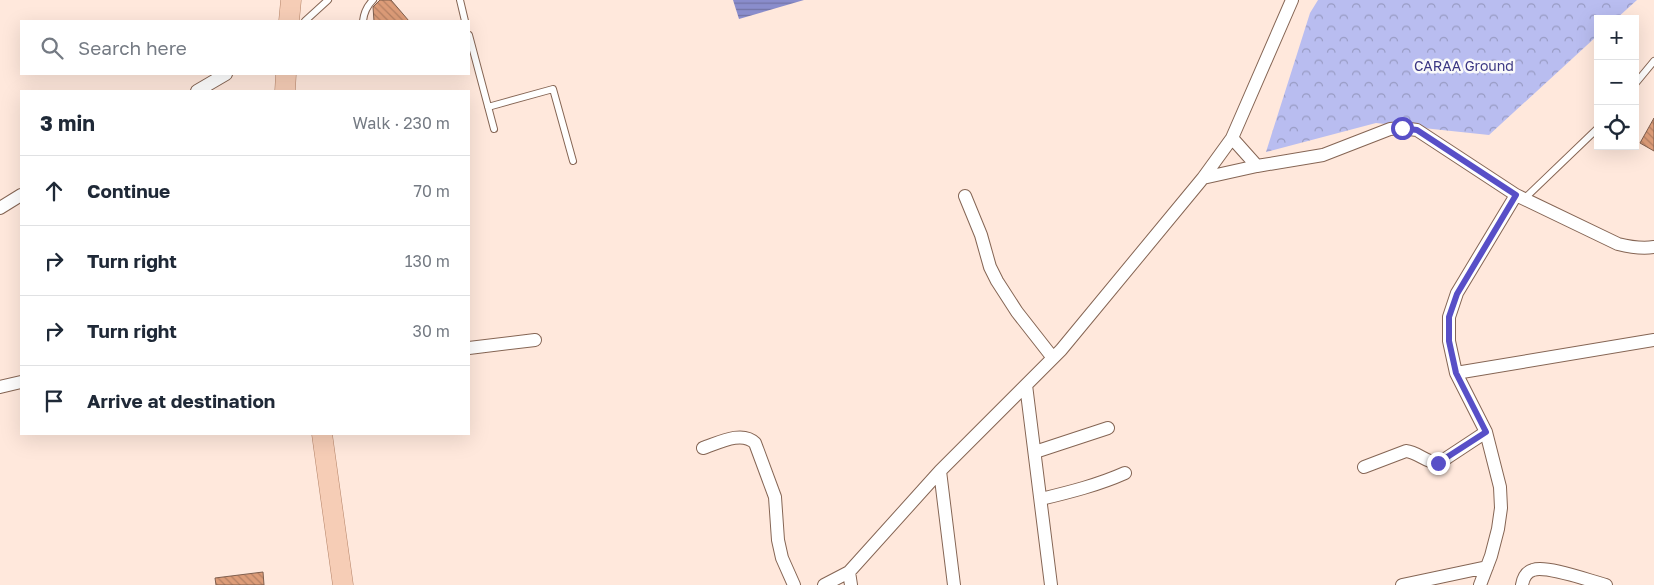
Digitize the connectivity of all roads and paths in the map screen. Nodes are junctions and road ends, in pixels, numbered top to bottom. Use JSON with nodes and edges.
{"nodes":[{"id":1,"x":291,"y":0,"type":"edge"},
{"id":2,"x":328,"y":0,"type":"edge"},
{"id":3,"x":374,"y":0,"type":"edge"},
{"id":4,"x":460,"y":0,"type":"edge"},
{"id":5,"x":1292,"y":0,"type":"edge"},
{"id":6,"x":289,"y":20,"type":"edge"},
{"id":7,"x":306,"y":20,"type":"edge"},
{"id":8,"x":363,"y":20,"type":"edge"},
{"id":9,"x":465,"y":20,"type":"edge"},
{"id":10,"x":470,"y":39,"type":"edge"},
{"id":11,"x":1654,"y":61,"type":"edge"},
{"id":12,"x":224,"y":75,"type":"edge"},
{"id":13,"x":286,"y":75,"type":"edge"},
{"id":14,"x":1639,"y":79,"type":"edge"},
{"id":15,"x":199,"y":90,"type":"edge"},
{"id":16,"x":285,"y":90,"type":"edge"},
{"id":17,"x":488,"y":107,"type":"junction"},
{"id":18,"x":494,"y":129,"type":"dead end"},
{"id":19,"x":1594,"y":132,"type":"edge"},
{"id":20,"x":1232,"y":138,"type":"junction"},
{"id":21,"x":573,"y":161,"type":"dead end"},
{"id":22,"x":1257,"y":166,"type":"junction"},
{"id":23,"x":1203,"y":178,"type":"junction"},
{"id":24,"x":20,"y":196,"type":"edge"},
{"id":25,"x":965,"y":196,"type":"dead end"},
{"id":26,"x":1520,"y":197,"type":"junction"},
{"id":27,"x":0,"y":208,"type":"edge"},
{"id":28,"x":1654,"y":248,"type":"edge"},
{"id":29,"x":535,"y":340,"type":"dead end"},
{"id":30,"x":1654,"y":340,"type":"edge"},
{"id":31,"x":470,"y":348,"type":"edge"},
{"id":32,"x":1053,"y":358,"type":"junction"},
{"id":33,"x":1456,"y":373,"type":"junction"},
{"id":34,"x":20,"y":382,"type":"edge"},
{"id":35,"x":1026,"y":385,"type":"junction"},
{"id":36,"x":0,"y":387,"type":"edge"},
{"id":37,"x":1108,"y":428,"type":"dead end"},
{"id":38,"x":1486,"y":432,"type":"junction"},
{"id":39,"x":322,"y":435,"type":"edge"},
{"id":40,"x":703,"y":448,"type":"dead end"},
{"id":41,"x":1035,"y":452,"type":"junction"},
{"id":42,"x":1364,"y":467,"type":"dead end"},
{"id":43,"x":940,"y":471,"type":"junction"},
{"id":44,"x":1125,"y":473,"type":"dead end"},
{"id":45,"x":1040,"y":499,"type":"junction"},
{"id":46,"x":1487,"y":567,"type":"junction"},
{"id":47,"x":849,"y":572,"type":"junction"},
{"id":48,"x":343,"y":585,"type":"edge"},
{"id":49,"x":794,"y":585,"type":"edge"},
{"id":50,"x":824,"y":585,"type":"edge"},
{"id":51,"x":851,"y":585,"type":"edge"},
{"id":52,"x":954,"y":585,"type":"edge"},
{"id":53,"x":1051,"y":585,"type":"edge"},
{"id":54,"x":1402,"y":585,"type":"edge"},
{"id":55,"x":1480,"y":585,"type":"edge"},
{"id":56,"x":1522,"y":585,"type":"edge"},
{"id":57,"x":1606,"y":585,"type":"edge"}],
"edges":[{"from":1,"to":6,"type":"main road"},
{"from":2,"to":7,"type":"lane"},
{"from":3,"to":8,"type":"lane"},
{"from":4,"to":9,"type":"lane"},
{"from":5,"to":20,"type":"street"},
{"from":10,"to":17,"type":"lane"},
{"from":11,"to":14,"type":"lane"},
{"from":12,"to":15,"type":"street"},
{"from":13,"to":16,"type":"main road"},
{"from":17,"to":18,"type":"lane"},
{"from":17,"to":21,"type":"lane"},
{"from":19,"to":26,"type":"lane"},
{"from":20,"to":22,"type":"street"},
{"from":20,"to":23,"type":"street"},
{"from":22,"to":23,"type":"street"},
{"from":22,"to":26,"type":"street"},
{"from":23,"to":32,"type":"street"},
{"from":24,"to":27,"type":"street"},
{"from":25,"to":32,"type":"street"},
{"from":26,"to":28,"type":"street"},
{"from":26,"to":33,"type":"street"},
{"from":29,"to":31,"type":"street"},
{"from":30,"to":33,"type":"street"},
{"from":32,"to":35,"type":"street"},
{"from":33,"to":38,"type":"street"},
{"from":34,"to":36,"type":"street"},
{"from":35,"to":41,"type":"street"},
{"from":35,"to":43,"type":"street"},
{"from":37,"to":41,"type":"street"},
{"from":38,"to":42,"type":"street"},
{"from":38,"to":46,"type":"street"},
{"from":39,"to":48,"type":"main road"},
{"from":40,"to":49,"type":"street"},
{"from":41,"to":45,"type":"street"},
{"from":43,"to":47,"type":"street"},
{"from":43,"to":52,"type":"street"},
{"from":44,"to":45,"type":"street"},
{"from":45,"to":53,"type":"street"},
{"from":46,"to":54,"type":"street"},
{"from":46,"to":55,"type":"street"},
{"from":47,"to":50,"type":"street"},
{"from":47,"to":51,"type":"street"},
{"from":56,"to":57,"type":"street"}]}
